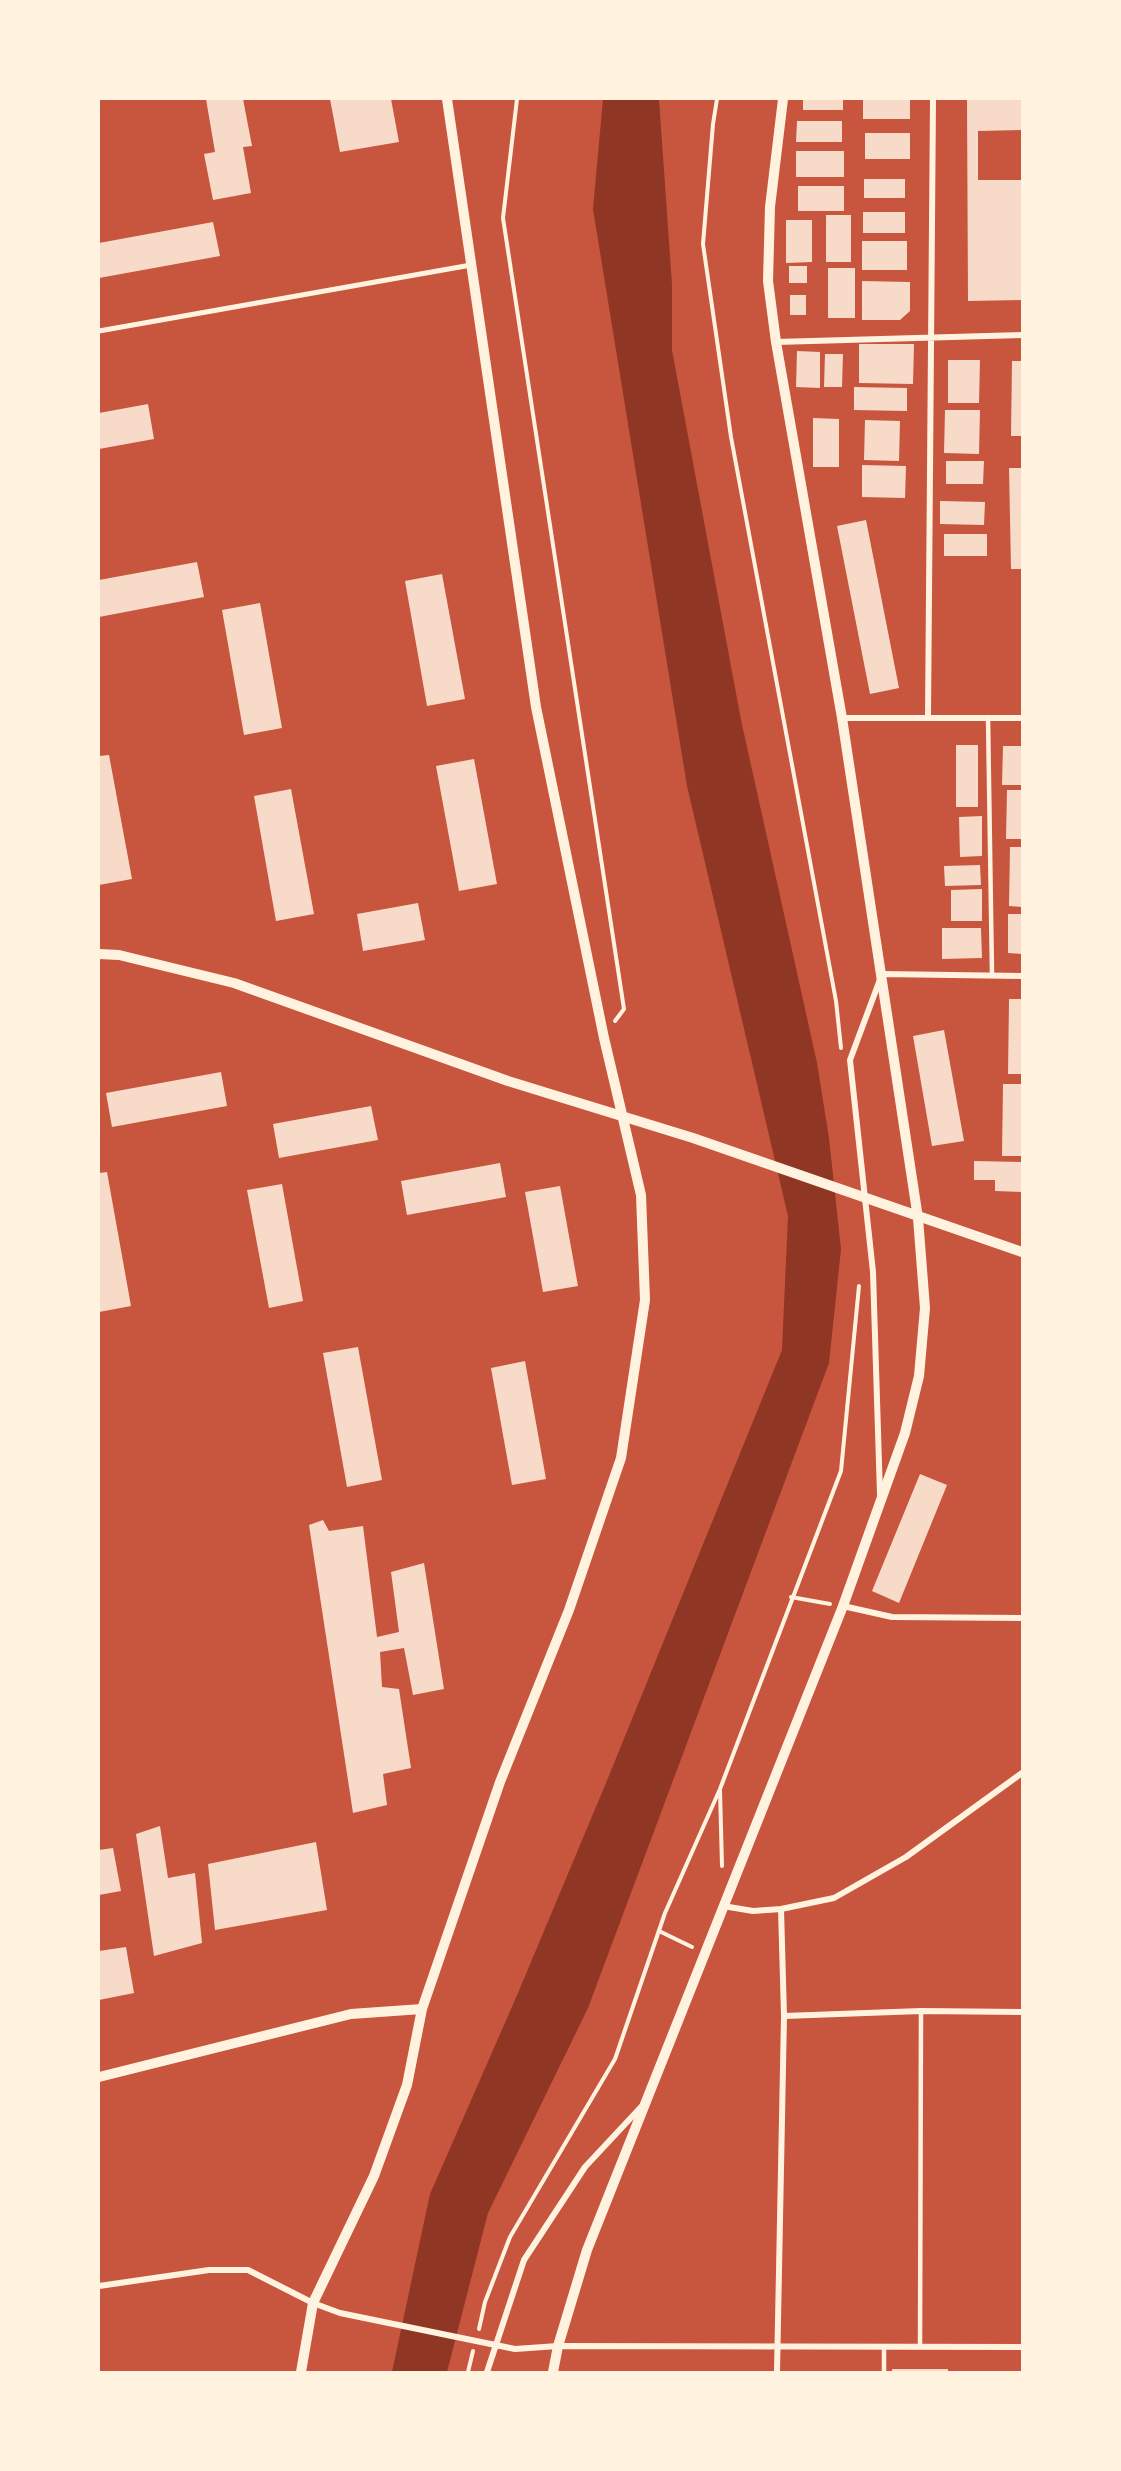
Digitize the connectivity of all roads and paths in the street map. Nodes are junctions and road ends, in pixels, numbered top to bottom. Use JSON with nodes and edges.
{"nodes":[{"id":1,"x":447,"y":99,"type":"edge"},
{"id":2,"x":517,"y":99,"type":"edge"},
{"id":3,"x":717,"y":99,"type":"edge"},
{"id":4,"x":783,"y":99,"type":"edge"},
{"id":5,"x":933,"y":99,"type":"edge"},
{"id":6,"x":471,"y":265,"type":"junction"},
{"id":7,"x":99,"y":331,"type":"edge"},
{"id":8,"x":1022,"y":335,"type":"edge"},
{"id":9,"x":932,"y":338,"type":"junction"},
{"id":10,"x":776,"y":342,"type":"junction"},
{"id":11,"x":928,"y":717,"type":"junction"},
{"id":12,"x":988,"y":717,"type":"junction"},
{"id":13,"x":842,"y":718,"type":"junction"},
{"id":14,"x":1022,"y":718,"type":"edge"},
{"id":15,"x":99,"y":954,"type":"edge"},
{"id":16,"x":882,"y":974,"type":"junction"},
{"id":17,"x":992,"y":975,"type":"junction"},
{"id":18,"x":1022,"y":976,"type":"edge"},
{"id":19,"x":604,"y":1038,"type":"junction"},
{"id":20,"x":842,"y":1058,"type":"dead end"},
{"id":21,"x":622,"y":1116,"type":"junction"},
{"id":22,"x":918,"y":1218,"type":"junction"},
{"id":23,"x":1022,"y":1252,"type":"edge"},
{"id":24,"x":860,"y":1278,"type":"dead end"},
{"id":25,"x":880,"y":1508,"type":"junction"},
{"id":26,"x":791,"y":1597,"type":"junction"},
{"id":27,"x":843,"y":1606,"type":"junction"},
{"id":28,"x":1022,"y":1618,"type":"edge"},
{"id":29,"x":1022,"y":1773,"type":"edge"},
{"id":30,"x":720,"y":1789,"type":"junction"},
{"id":31,"x":722,"y":1871,"type":"dead end"},
{"id":32,"x":723,"y":1906,"type":"junction"},
{"id":33,"x":781,"y":1909,"type":"junction"},
{"id":34,"x":659,"y":1931,"type":"junction"},
{"id":35,"x":706,"y":1954,"type":"junction"},
{"id":36,"x":422,"y":2009,"type":"junction"},
{"id":37,"x":921,"y":2011,"type":"junction"},
{"id":38,"x":1022,"y":2012,"type":"edge"},
{"id":39,"x":784,"y":2016,"type":"junction"},
{"id":40,"x":99,"y":2077,"type":"edge"},
{"id":41,"x":645,"y":2102,"type":"junction"},
{"id":42,"x":99,"y":2286,"type":"edge"},
{"id":43,"x":313,"y":2303,"type":"junction"},
{"id":44,"x":477,"y":2337,"type":"dead end"},
{"id":45,"x":558,"y":2346,"type":"junction"},
{"id":46,"x":777,"y":2347,"type":"junction"},
{"id":47,"x":1022,"y":2347,"type":"edge"},
{"id":48,"x":884,"y":2348,"type":"junction"},
{"id":49,"x":920,"y":2348,"type":"junction"},
{"id":50,"x":474,"y":2349,"type":"dead end"},
{"id":51,"x":301,"y":2372,"type":"edge"},
{"id":52,"x":468,"y":2372,"type":"edge"},
{"id":53,"x":488,"y":2372,"type":"edge"},
{"id":54,"x":553,"y":2372,"type":"edge"},
{"id":55,"x":777,"y":2372,"type":"edge"},
{"id":56,"x":884,"y":2372,"type":"edge"}],
"edges":[{"from":1,"to":6,"type":"street"},
{"from":2,"to":19,"type":"path"},
{"from":3,"to":20,"type":"path"},
{"from":4,"to":10,"type":"street"},
{"from":5,"to":9,"type":"street"},
{"from":6,"to":7,"type":"street"},
{"from":6,"to":19,"type":"street"},
{"from":8,"to":9,"type":"street"},
{"from":9,"to":10,"type":"street"},
{"from":9,"to":11,"type":"street"},
{"from":10,"to":13,"type":"street"},
{"from":11,"to":12,"type":"street"},
{"from":11,"to":13,"type":"street"},
{"from":12,"to":14,"type":"street"},
{"from":12,"to":17,"type":"lane"},
{"from":13,"to":16,"type":"street"},
{"from":15,"to":21,"type":"street"},
{"from":16,"to":17,"type":"street"},
{"from":16,"to":22,"type":"street"},
{"from":16,"to":25,"type":"street"},
{"from":17,"to":18,"type":"street"},
{"from":19,"to":21,"type":"street"},
{"from":21,"to":22,"type":"street"},
{"from":21,"to":36,"type":"street"},
{"from":22,"to":23,"type":"street"},
{"from":22,"to":25,"type":"street"},
{"from":24,"to":26,"type":"path"},
{"from":25,"to":27,"type":"street"},
{"from":26,"to":27,"type":"path"},
{"from":26,"to":30,"type":"path"},
{"from":27,"to":28,"type":"street"},
{"from":27,"to":32,"type":"street"},
{"from":29,"to":33,"type":"street"},
{"from":30,"to":31,"type":"path"},
{"from":30,"to":34,"type":"path"},
{"from":32,"to":33,"type":"street"},
{"from":32,"to":35,"type":"street"},
{"from":33,"to":39,"type":"street"},
{"from":34,"to":35,"type":"path"},
{"from":34,"to":44,"type":"path"},
{"from":35,"to":41,"type":"street"},
{"from":36,"to":40,"type":"street"},
{"from":36,"to":43,"type":"street"},
{"from":37,"to":38,"type":"street"},
{"from":37,"to":39,"type":"street"},
{"from":37,"to":49,"type":"lane"},
{"from":39,"to":46,"type":"street"},
{"from":41,"to":45,"type":"street"},
{"from":41,"to":53,"type":"street"},
{"from":42,"to":43,"type":"street"},
{"from":43,"to":45,"type":"street"},
{"from":43,"to":51,"type":"street"},
{"from":45,"to":46,"type":"street"},
{"from":45,"to":54,"type":"street"},
{"from":46,"to":48,"type":"street"},
{"from":46,"to":55,"type":"street"},
{"from":47,"to":49,"type":"street"},
{"from":48,"to":49,"type":"street"},
{"from":48,"to":56,"type":"lane"},
{"from":50,"to":52,"type":"path"}]}
